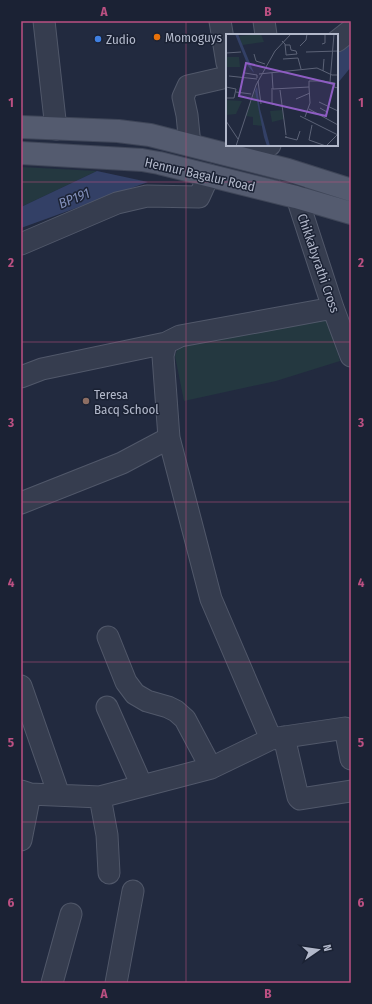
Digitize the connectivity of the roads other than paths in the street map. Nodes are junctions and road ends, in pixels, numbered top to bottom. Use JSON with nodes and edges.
{"nodes":[{"id":1,"x":44,"y":21,"type":"edge"},
{"id":2,"x":220,"y":21,"type":"edge"},
{"id":3,"x":264,"y":21,"type":"edge"},
{"id":4,"x":351,"y":30,"type":"edge"},
{"id":5,"x":266,"y":34,"type":"edge"},
{"id":6,"x":338,"y":40,"type":"edge"},
{"id":7,"x":226,"y":57,"type":"edge"},
{"id":8,"x":226,"y":77,"type":"edge"},
{"id":9,"x":21,"y":127,"type":"edge"},
{"id":10,"x":56,"y":129,"type":"junction"},
{"id":11,"x":262,"y":146,"type":"edge"},
{"id":12,"x":219,"y":151,"type":"edge"},
{"id":13,"x":21,"y":153,"type":"edge"},
{"id":14,"x":288,"y":170,"type":"junction"},
{"id":15,"x":208,"y":175,"type":"junction"},
{"id":16,"x":351,"y":190,"type":"edge"},
{"id":17,"x":296,"y":197,"type":"junction"},
{"id":18,"x":351,"y":213,"type":"edge"},
{"id":19,"x":21,"y":244,"type":"edge"},
{"id":20,"x":333,"y":308,"type":"junction"},
{"id":21,"x":166,"y":343,"type":"junction"},
{"id":22,"x":351,"y":356,"type":"edge"},
{"id":23,"x":21,"y":377,"type":"edge"},
{"id":24,"x":169,"y":438,"type":"junction"},
{"id":25,"x":21,"y":503,"type":"edge"},
{"id":26,"x":108,"y":637,"type":"dead end"},
{"id":27,"x":21,"y":686,"type":"edge"},
{"id":28,"x":107,"y":707,"type":"dead end"},
{"id":29,"x":348,"y":727,"type":"edge"},
{"id":30,"x":278,"y":738,"type":"junction"},
{"id":31,"x":351,"y":759,"type":"edge"},
{"id":32,"x":211,"y":768,"type":"junction"},
{"id":33,"x":142,"y":786,"type":"junction"},
{"id":34,"x":24,"y":791,"type":"edge"},
{"id":35,"x":351,"y":791,"type":"edge"},
{"id":36,"x":59,"y":795,"type":"junction"},
{"id":37,"x":100,"y":797,"type":"junction"},
{"id":38,"x":21,"y":840,"type":"edge"},
{"id":39,"x":109,"y":874,"type":"dead end"},
{"id":40,"x":133,"y":891,"type":"dead end"},
{"id":41,"x":71,"y":914,"type":"dead end"},
{"id":42,"x":52,"y":983,"type":"edge"},
{"id":43,"x":116,"y":983,"type":"edge"}],
"edges":[{"from":1,"to":10,"type":"street"},
{"from":2,"to":7,"type":"street"},
{"from":3,"to":5,"type":"street"},
{"from":4,"to":6,"type":"street"},
{"from":8,"to":12,"type":"street"},
{"from":9,"to":10,"type":"main road","name":"Hennur Bagalur Road"},
{"from":10,"to":12,"type":"main road","name":"Hennur Bagalur Road"},
{"from":11,"to":12,"type":"street"},
{"from":12,"to":14,"type":"main road","name":"Hennur Bagalur Road"},
{"from":13,"to":15,"type":"main road","name":"Hennur Bagalur Road"},
{"from":14,"to":16,"type":"main road","name":"Hennur Bagalur Road"},
{"from":14,"to":17,"type":"street","name":"Chikkabyrathi Cross"},
{"from":15,"to":17,"type":"main road","name":"Hennur Bagalur Road"},
{"from":15,"to":19,"type":"street"},
{"from":17,"to":18,"type":"main road","name":"Hennur Bagalur Road"},
{"from":17,"to":20,"type":"street","name":"Chikkabyrathi Cross"},
{"from":20,"to":21,"type":"street"},
{"from":20,"to":22,"type":"street","name":"Chikkabyrathi Cross"},
{"from":21,"to":23,"type":"street"},
{"from":21,"to":24,"type":"street"},
{"from":24,"to":25,"type":"street"},
{"from":24,"to":30,"type":"street"},
{"from":26,"to":32,"type":"street"},
{"from":27,"to":36,"type":"street"},
{"from":28,"to":33,"type":"street"},
{"from":29,"to":30,"type":"street"},
{"from":29,"to":31,"type":"street"},
{"from":30,"to":32,"type":"street"},
{"from":30,"to":35,"type":"street"},
{"from":32,"to":33,"type":"street"},
{"from":33,"to":37,"type":"street"},
{"from":34,"to":36,"type":"street"},
{"from":34,"to":38,"type":"street"},
{"from":36,"to":37,"type":"street"},
{"from":37,"to":39,"type":"street"},
{"from":40,"to":43,"type":"street"},
{"from":41,"to":42,"type":"street"}]}
